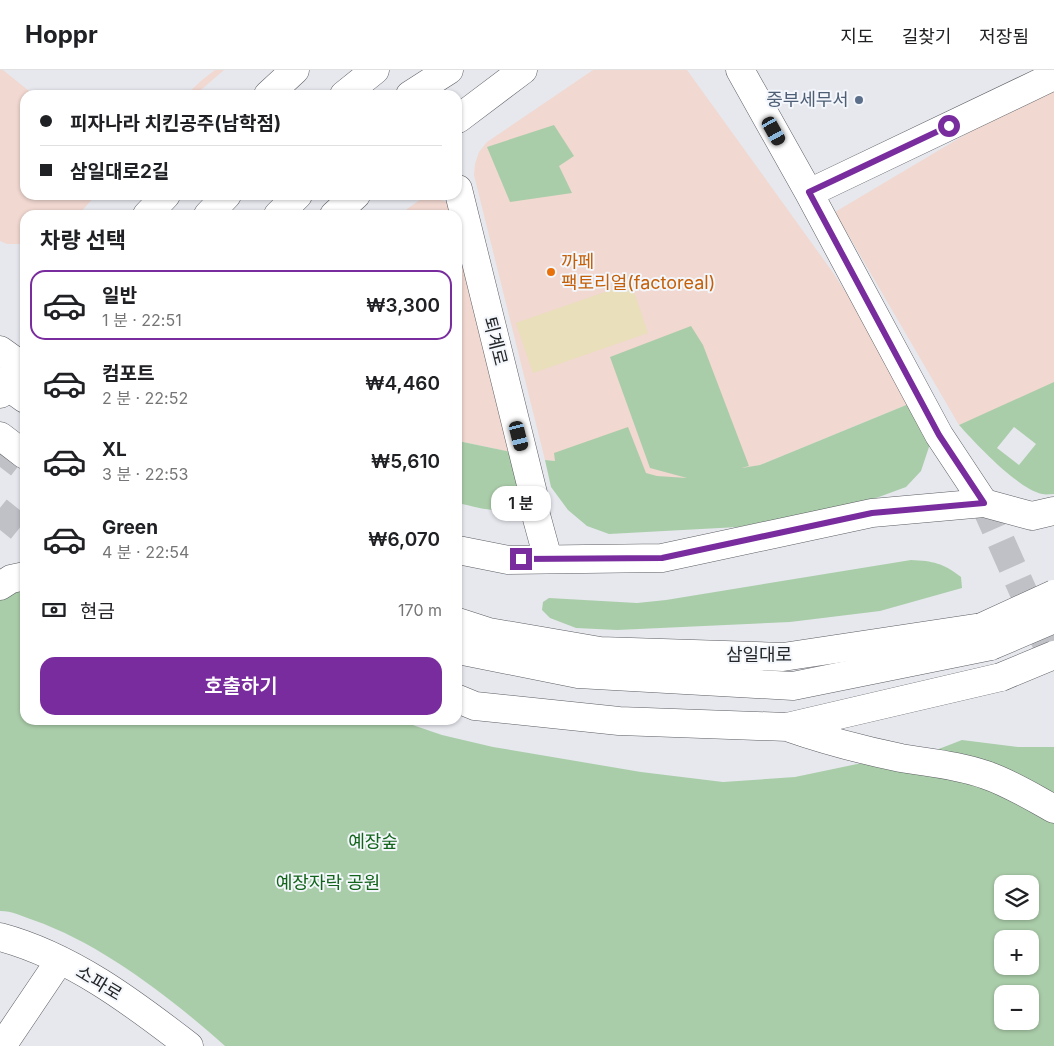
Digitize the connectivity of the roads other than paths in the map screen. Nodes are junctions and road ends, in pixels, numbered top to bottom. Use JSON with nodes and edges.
{"nodes":[{"id":1,"x":375,"y":70,"type":"edge"},
{"id":2,"x":449,"y":70,"type":"edge"},
{"id":3,"x":523,"y":70,"type":"edge"},
{"id":4,"x":740,"y":70,"type":"edge"},
{"id":5,"x":293,"y":71,"type":"edge"},
{"id":6,"x":1054,"y":76,"type":"edge"},
{"id":7,"x":273,"y":90,"type":"edge"},
{"id":8,"x":350,"y":90,"type":"edge"},
{"id":9,"x":418,"y":90,"type":"edge"},
{"id":10,"x":462,"y":116,"type":"edge"},
{"id":11,"x":809,"y":192,"type":"junction"},
{"id":12,"x":161,"y":200,"type":"edge"},
{"id":13,"x":222,"y":200,"type":"edge"},
{"id":14,"x":293,"y":200,"type":"edge"},
{"id":15,"x":350,"y":200,"type":"edge"},
{"id":16,"x":461,"y":200,"type":"edge"},
{"id":17,"x":152,"y":210,"type":"edge"},
{"id":18,"x":213,"y":210,"type":"edge"},
{"id":19,"x":283,"y":210,"type":"edge"},
{"id":20,"x":340,"y":210,"type":"edge"},
{"id":21,"x":0,"y":350,"type":"edge"},
{"id":22,"x":15,"y":379,"type":"edge"},
{"id":23,"x":0,"y":436,"type":"edge"},
{"id":24,"x":20,"y":450,"type":"edge"},
{"id":25,"x":984,"y":503,"type":"junction"},
{"id":26,"x":1054,"y":510,"type":"edge"},
{"id":27,"x":462,"y":551,"type":"edge"},
{"id":28,"x":548,"y":558,"type":"junction"},
{"id":29,"x":20,"y":577,"type":"edge"},
{"id":30,"x":0,"y":586,"type":"edge"},
{"id":31,"x":1054,"y":594,"type":"edge"},
{"id":32,"x":1054,"y":619,"type":"edge"},
{"id":33,"x":462,"y":623,"type":"edge"},
{"id":34,"x":987,"y":637,"type":"junction"},
{"id":35,"x":462,"y":651,"type":"edge"},
{"id":36,"x":1054,"y":655,"type":"edge"},
{"id":37,"x":462,"y":701,"type":"edge"},
{"id":38,"x":787,"y":727,"type":"junction"},
{"id":39,"x":1054,"y":809,"type":"edge"},
{"id":40,"x":0,"y":937,"type":"edge"},
{"id":41,"x":60,"y":960,"type":"junction"},
{"id":42,"x":2,"y":1046,"type":"edge"},
{"id":43,"x":189,"y":1046,"type":"edge"}],
"edges":[{"from":1,"to":8,"type":"main road"},
{"from":2,"to":9,"type":"main road"},
{"from":3,"to":10,"type":"main road"},
{"from":4,"to":11,"type":"main road"},
{"from":5,"to":7,"type":"main road"},
{"from":6,"to":11,"type":"main road"},
{"from":11,"to":25,"type":"main road"},
{"from":12,"to":17,"type":"main road"},
{"from":13,"to":18,"type":"main road"},
{"from":14,"to":19,"type":"main road"},
{"from":15,"to":20,"type":"main road"},
{"from":16,"to":28,"type":"main road","name":"퇴계로"},
{"from":21,"to":22,"type":"main road"},
{"from":23,"to":24,"type":"main road"},
{"from":25,"to":26,"type":"main road"},
{"from":25,"to":28,"type":"main road"},
{"from":27,"to":28,"type":"main road"},
{"from":29,"to":30,"type":"main road"},
{"from":31,"to":34,"type":"main road","name":"삼일대로","bridge":true},
{"from":32,"to":34,"type":"main road","bridge":true},
{"from":33,"to":34,"type":"main road","name":"삼일대로"},
{"from":34,"to":35,"type":"main road","name":"삼일대로"},
{"from":36,"to":38,"type":"main road","bridge":true},
{"from":37,"to":38,"type":"main road"},
{"from":38,"to":39,"type":"main road"},
{"from":40,"to":41,"type":"main road","name":"소파로"},
{"from":41,"to":42,"type":"main road"},
{"from":41,"to":43,"type":"main road","name":"소파로"}]}
